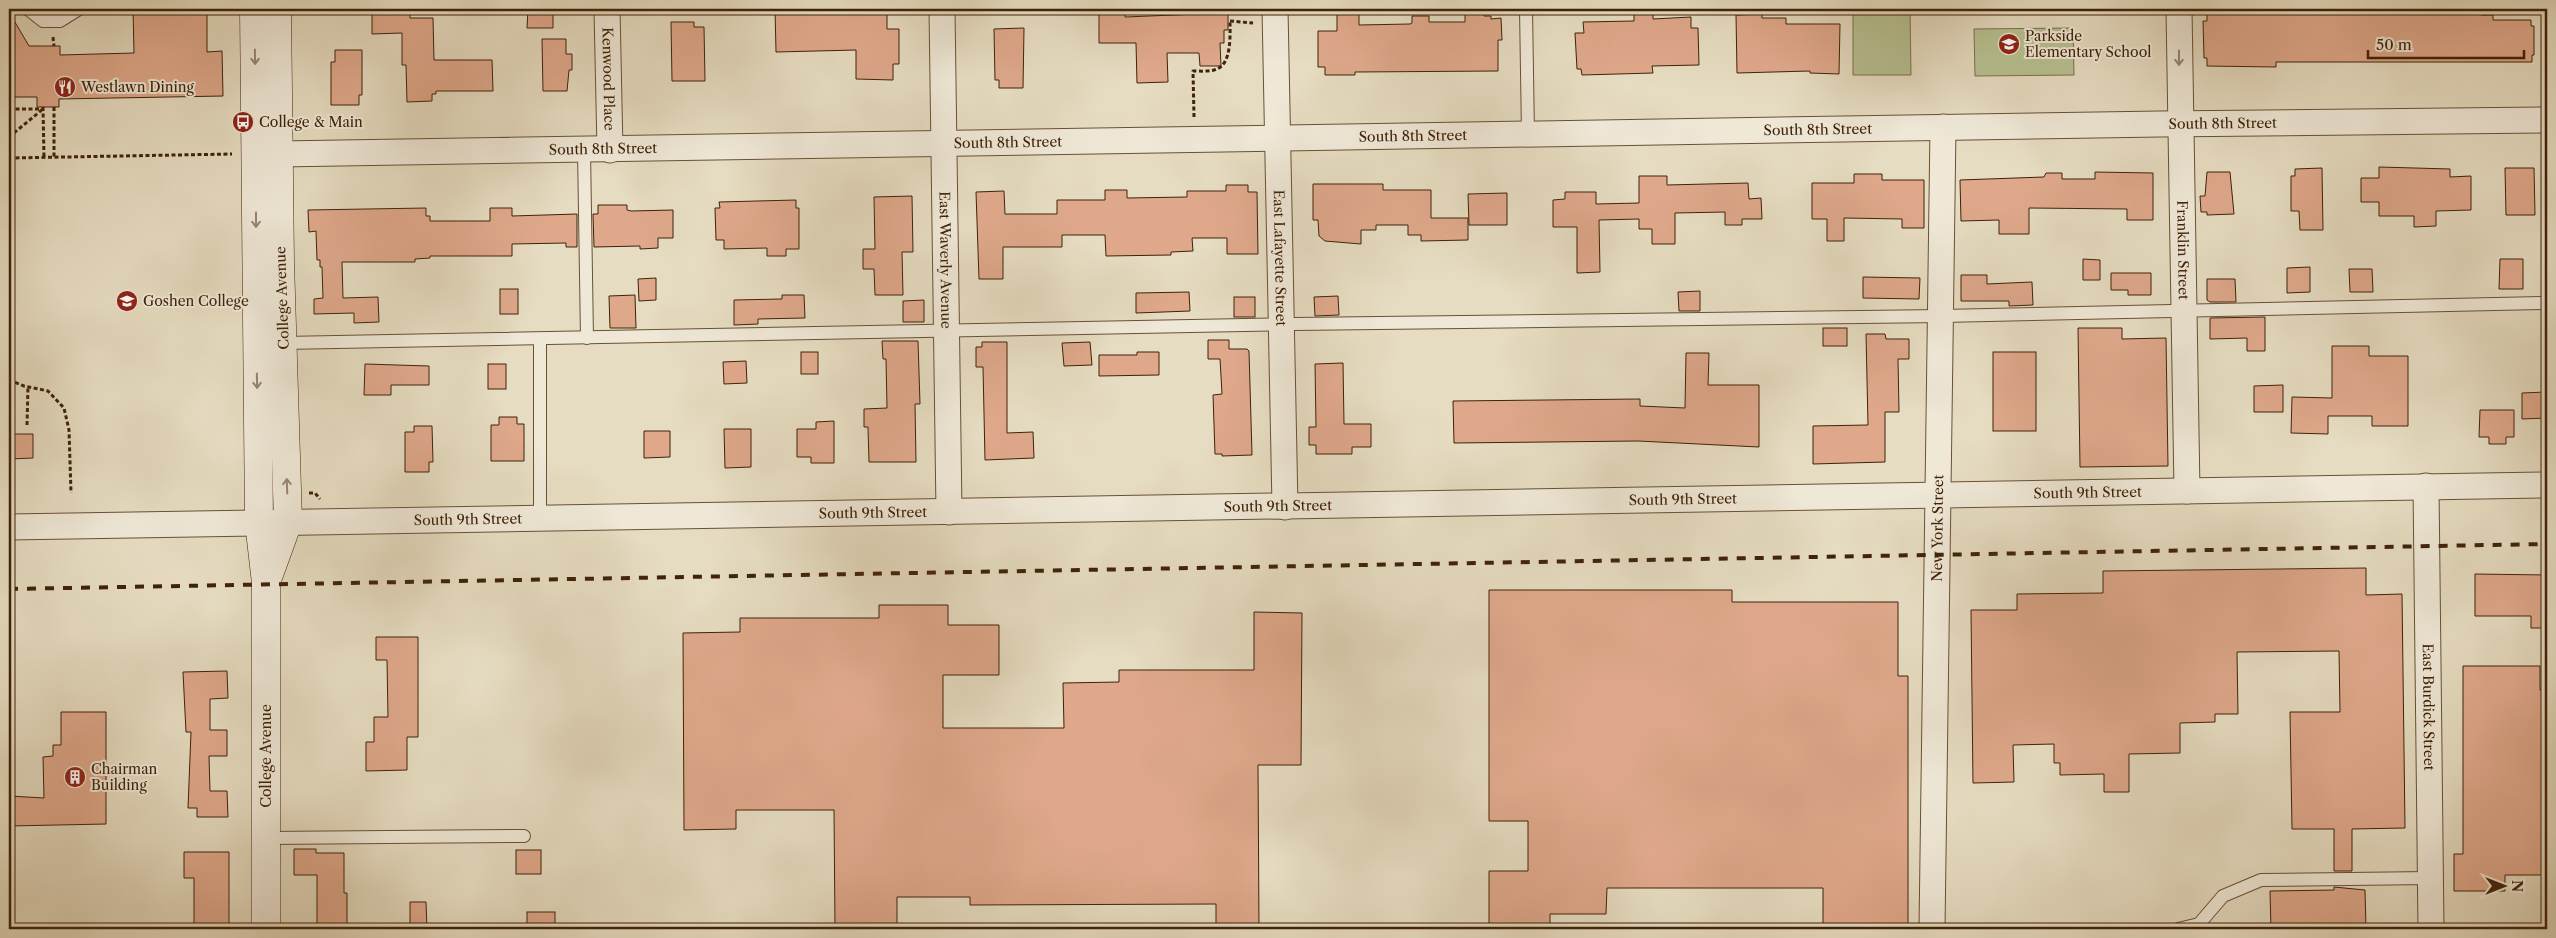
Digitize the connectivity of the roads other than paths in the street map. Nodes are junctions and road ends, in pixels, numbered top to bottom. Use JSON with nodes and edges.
{"nodes":[{"id":1,"x":28,"y":9,"type":"edge"},
{"id":2,"x":80,"y":9,"type":"edge"},
{"id":3,"x":254,"y":9,"type":"edge"},
{"id":4,"x":278,"y":9,"type":"edge"},
{"id":5,"x":607,"y":9,"type":"edge"},
{"id":6,"x":942,"y":9,"type":"edge"},
{"id":7,"x":1275,"y":9,"type":"edge"},
{"id":8,"x":1526,"y":9,"type":"edge"},
{"id":9,"x":2179,"y":9,"type":"edge"},
{"id":10,"x":2547,"y":120,"type":"edge"},
{"id":11,"x":2179,"y":124,"type":"junction"},
{"id":12,"x":1943,"y":127,"type":"junction"},
{"id":13,"x":1528,"y":134,"type":"junction"},
{"id":14,"x":1278,"y":140,"type":"junction"},
{"id":15,"x":944,"y":144,"type":"junction"},
{"id":16,"x":584,"y":150,"type":"junction"},
{"id":17,"x":610,"y":150,"type":"junction"},
{"id":18,"x":279,"y":154,"type":"junction"},
{"id":19,"x":2547,"y":303,"type":"edge"},
{"id":20,"x":2183,"y":310,"type":"junction"},
{"id":21,"x":1942,"y":316,"type":"junction"},
{"id":22,"x":1282,"y":324,"type":"junction"},
{"id":23,"x":946,"y":332,"type":"junction"},
{"id":24,"x":587,"y":338,"type":"junction"},
{"id":25,"x":540,"y":339,"type":"junction"},
{"id":26,"x":283,"y":343,"type":"junction"},
{"id":27,"x":2547,"y":485,"type":"edge"},
{"id":28,"x":2426,"y":486,"type":"junction"},
{"id":29,"x":2187,"y":491,"type":"junction"},
{"id":30,"x":1937,"y":496,"type":"junction"},
{"id":31,"x":1285,"y":507,"type":"junction"},
{"id":32,"x":949,"y":512,"type":"junction"},
{"id":33,"x":540,"y":519,"type":"junction"},
{"id":34,"x":259,"y":522,"type":"junction"},
{"id":35,"x":288,"y":522,"type":"junction"},
{"id":36,"x":9,"y":527,"type":"edge"},
{"id":37,"x":266,"y":583,"type":"junction"},
{"id":38,"x":524,"y":836,"type":"dead end"},
{"id":39,"x":266,"y":838,"type":"junction"},
{"id":40,"x":2431,"y":878,"type":"junction"},
{"id":41,"x":266,"y":929,"type":"edge"},
{"id":42,"x":1932,"y":929,"type":"edge"},
{"id":43,"x":2178,"y":929,"type":"edge"},
{"id":44,"x":2432,"y":929,"type":"edge"}],
"edges":[{"from":1,"to":2,"type":"lane"},
{"from":3,"to":34,"type":"main road","name":"College Avenue","one_way":true},
{"from":4,"to":18,"type":"main road","name":"College Avenue"},
{"from":5,"to":17,"type":"street","name":"Kenwood Place"},
{"from":6,"to":15,"type":"street","name":"East Waverly Avenue"},
{"from":7,"to":14,"type":"street","name":"East Lafayette Street"},
{"from":8,"to":13,"type":"lane"},
{"from":9,"to":11,"type":"street","name":"Franklin Street","one_way":true},
{"from":10,"to":11,"type":"street","name":"South 8th Street"},
{"from":11,"to":12,"type":"street","name":"South 8th Street"},
{"from":11,"to":20,"type":"street","name":"Franklin Street"},
{"from":12,"to":13,"type":"street","name":"South 8th Street"},
{"from":12,"to":21,"type":"street","name":"New York Street"},
{"from":13,"to":14,"type":"street","name":"South 8th Street"},
{"from":14,"to":15,"type":"street","name":"South 8th Street"},
{"from":14,"to":22,"type":"street","name":"East Lafayette Street"},
{"from":15,"to":17,"type":"street","name":"South 8th Street"},
{"from":15,"to":23,"type":"street","name":"East Waverly Avenue"},
{"from":16,"to":17,"type":"street","name":"South 8th Street"},
{"from":16,"to":18,"type":"street","name":"South 8th Street"},
{"from":16,"to":24,"type":"lane"},
{"from":18,"to":26,"type":"main road","name":"College Avenue"},
{"from":19,"to":20,"type":"lane"},
{"from":20,"to":21,"type":"lane"},
{"from":20,"to":29,"type":"street","name":"Franklin Street"},
{"from":21,"to":22,"type":"lane"},
{"from":21,"to":30,"type":"street","name":"New York Street"},
{"from":22,"to":23,"type":"lane"},
{"from":22,"to":31,"type":"street","name":"East Lafayette Street"},
{"from":23,"to":24,"type":"lane"},
{"from":23,"to":32,"type":"street","name":"East Waverly Avenue"},
{"from":24,"to":25,"type":"lane"},
{"from":25,"to":26,"type":"lane"},
{"from":25,"to":33,"type":"lane"},
{"from":35,"to":26,"type":"main road","name":"College Avenue","one_way":true},
{"from":27,"to":28,"type":"street","name":"South 9th Street"},
{"from":28,"to":29,"type":"street","name":"South 9th Street"},
{"from":28,"to":40,"type":"street","name":"East Burdick Street"},
{"from":29,"to":30,"type":"street","name":"South 9th Street"},
{"from":30,"to":31,"type":"street","name":"South 9th Street"},
{"from":30,"to":42,"type":"street","name":"New York Street"},
{"from":31,"to":32,"type":"street","name":"South 9th Street"},
{"from":32,"to":33,"type":"street","name":"South 9th Street"},
{"from":33,"to":35,"type":"street","name":"South 9th Street"},
{"from":34,"to":35,"type":"street","name":"South 9th Street"},
{"from":34,"to":36,"type":"street","name":"South 9th Street"},
{"from":34,"to":37,"type":"main road","name":"College Avenue"},
{"from":35,"to":37,"type":"main road","name":"College Avenue"},
{"from":37,"to":39,"type":"main road","name":"College Avenue"},
{"from":38,"to":39,"type":"lane"},
{"from":39,"to":41,"type":"main road","name":"College Avenue"},
{"from":40,"to":43,"type":"lane"},
{"from":40,"to":44,"type":"street","name":"East Burdick Street"}]}
